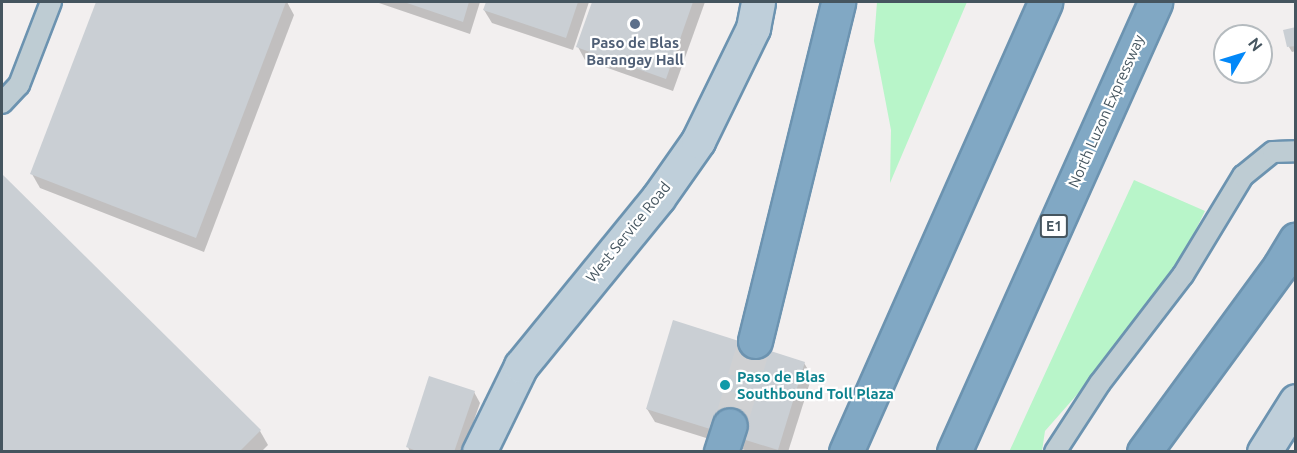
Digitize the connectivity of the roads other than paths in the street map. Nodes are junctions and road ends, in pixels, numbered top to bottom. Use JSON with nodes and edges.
{"nodes":[{"id":1,"x":51,"y":2,"type":"edge"},
{"id":2,"x":758,"y":2,"type":"edge"},
{"id":3,"x":838,"y":2,"type":"edge"},
{"id":4,"x":1046,"y":2,"type":"edge"},
{"id":5,"x":1155,"y":2,"type":"edge"},
{"id":6,"x":2,"y":103,"type":"edge"},
{"id":7,"x":1296,"y":151,"type":"edge"},
{"id":8,"x":1296,"y":239,"type":"edge"},
{"id":9,"x":755,"y":340,"type":"tunnel mouth"},
{"id":10,"x":1296,"y":400,"type":"edge"},
{"id":11,"x":479,"y":452,"type":"edge"},
{"id":12,"x":846,"y":452,"type":"edge"},
{"id":13,"x":954,"y":452,"type":"edge"},
{"id":14,"x":1055,"y":452,"type":"edge"},
{"id":15,"x":1144,"y":452,"type":"edge"},
{"id":16,"x":1264,"y":452,"type":"edge"}],
"edges":[{"from":1,"to":6,"type":"lane"},
{"from":2,"to":11,"type":"street","name":"West Service Road"},
{"from":3,"to":9,"type":"highway"},
{"from":4,"to":12,"type":"highway"},
{"from":5,"to":13,"type":"highway","name":"North Luzon Expressway","number":"E1"},
{"from":7,"to":14,"type":"lane"},
{"from":8,"to":15,"type":"highway"},
{"from":10,"to":16,"type":"street"}]}
